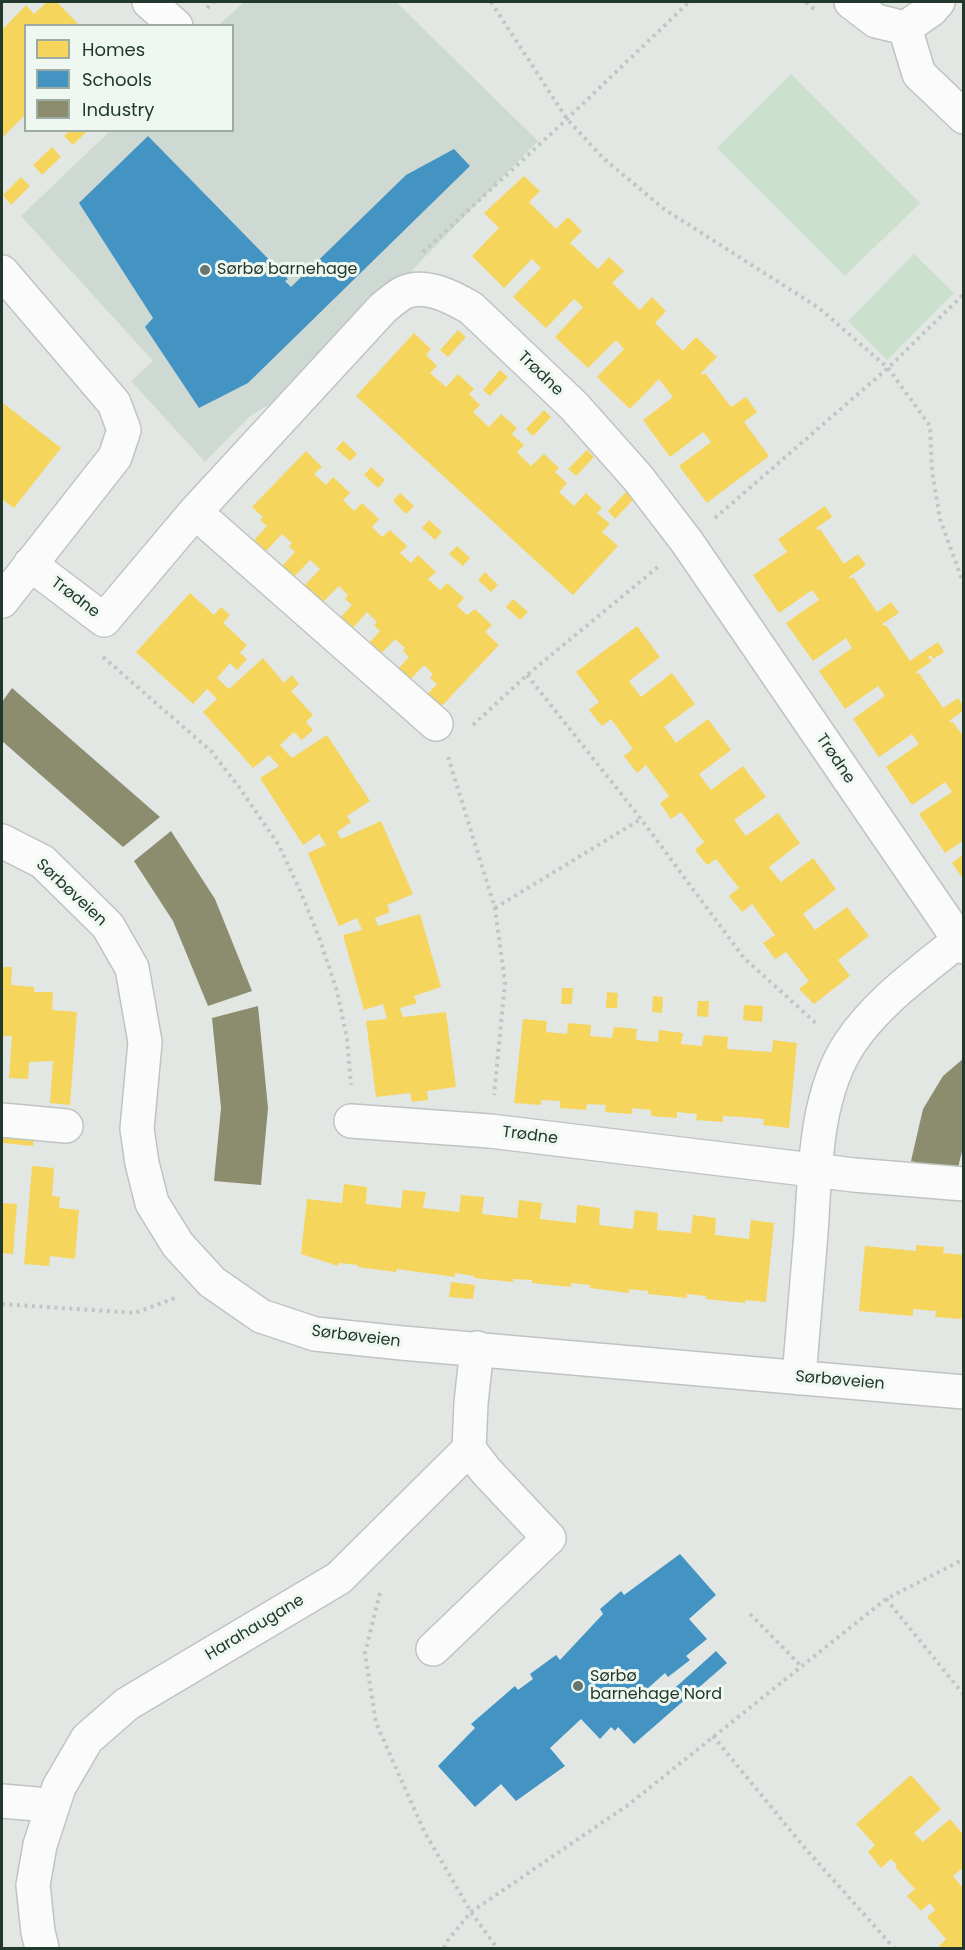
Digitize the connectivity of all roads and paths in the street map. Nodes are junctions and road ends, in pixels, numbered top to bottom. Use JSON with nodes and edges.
{"nodes":[{"id":1,"x":149,"y":2,"type":"edge"},
{"id":2,"x":491,"y":2,"type":"edge"},
{"id":3,"x":689,"y":2,"type":"edge"},
{"id":4,"x":851,"y":2,"type":"edge"},
{"id":5,"x":938,"y":2,"type":"edge"},
{"id":6,"x":174,"y":24,"type":"edge"},
{"id":7,"x":905,"y":28,"type":"junction"},
{"id":8,"x":963,"y":117,"type":"edge"},
{"id":9,"x":567,"y":119,"type":"junction"},
{"id":10,"x":2,"y":272,"type":"edge"},
{"id":11,"x":428,"y":290,"type":"junction"},
{"id":12,"x":963,"y":294,"type":"edge"},
{"id":13,"x":888,"y":368,"type":"junction"},
{"id":14,"x":195,"y":512,"type":"junction"},
{"id":15,"x":30,"y":564,"type":"junction"},
{"id":16,"x":963,"y":585,"type":"edge"},
{"id":17,"x":2,"y":601,"type":"edge"},
{"id":18,"x":95,"y":651,"type":"dead end"},
{"id":19,"x":527,"y":675,"type":"dead end"},
{"id":20,"x":436,"y":724,"type":"joint"},
{"id":21,"x":641,"y":819,"type":"junction"},
{"id":22,"x":2,"y":841,"type":"edge"},
{"id":23,"x":495,"y":908,"type":"junction"},
{"id":24,"x":961,"y":944,"type":"edge"},
{"id":25,"x":850,"y":1043,"type":"junction"},
{"id":26,"x":2,"y":1120,"type":"edge"},
{"id":27,"x":351,"y":1121,"type":"joint"},
{"id":28,"x":66,"y":1126,"type":"dead end"},
{"id":29,"x":490,"y":1131,"type":"junction"},
{"id":30,"x":816,"y":1170,"type":"junction"},
{"id":31,"x":963,"y":1184,"type":"edge"},
{"id":32,"x":179,"y":1296,"type":"dead end"},
{"id":33,"x":2,"y":1304,"type":"edge"},
{"id":34,"x":477,"y":1348,"type":"junction"},
{"id":35,"x":799,"y":1378,"type":"junction"},
{"id":36,"x":963,"y":1392,"type":"edge"},
{"id":37,"x":469,"y":1449,"type":"junction"},
{"id":38,"x":963,"y":1559,"type":"edge"},
{"id":39,"x":886,"y":1599,"type":"junction"},
{"id":40,"x":750,"y":1614,"type":"dead end"},
{"id":41,"x":433,"y":1649,"type":"dead end"},
{"id":42,"x":800,"y":1665,"type":"junction"},
{"id":43,"x":963,"y":1695,"type":"edge"},
{"id":44,"x":713,"y":1736,"type":"junction"},
{"id":45,"x":2,"y":1801,"type":"edge"},
{"id":46,"x":52,"y":1809,"type":"junction"},
{"id":47,"x":471,"y":1912,"type":"junction"},
{"id":48,"x":42,"y":1948,"type":"edge"},
{"id":49,"x":444,"y":1948,"type":"edge"},
{"id":50,"x":497,"y":1948,"type":"edge"},
{"id":51,"x":894,"y":1948,"type":"edge"}],
"edges":[{"from":1,"to":6,"type":"street"},
{"from":2,"to":9,"type":"path"},
{"from":3,"to":9,"type":"path"},
{"from":4,"to":7,"type":"street"},
{"from":5,"to":7,"type":"street"},
{"from":7,"to":8,"type":"street"},
{"from":9,"to":11,"type":"path"},
{"from":9,"to":13,"type":"path"},
{"from":10,"to":15,"type":"street"},
{"from":11,"to":14,"type":"street","name":"Trødne"},
{"from":11,"to":24,"type":"street","name":"Trødne"},
{"from":12,"to":13,"type":"path"},
{"from":13,"to":16,"type":"path"},
{"from":14,"to":15,"type":"street","name":"Trødne"},
{"from":14,"to":20,"type":"street"},
{"from":15,"to":17,"type":"street"},
{"from":18,"to":27,"type":"path"},
{"from":19,"to":21,"type":"path"},
{"from":20,"to":23,"type":"path"},
{"from":21,"to":23,"type":"path"},
{"from":21,"to":25,"type":"path"},
{"from":22,"to":34,"type":"street","name":"Sørbøveien"},
{"from":23,"to":29,"type":"path"},
{"from":24,"to":25,"type":"street","name":"Trødne"},
{"from":25,"to":30,"type":"street","name":"Trødne"},
{"from":26,"to":28,"type":"street"},
{"from":27,"to":29,"type":"street","name":"Trødne"},
{"from":29,"to":30,"type":"street","name":"Trødne"},
{"from":30,"to":31,"type":"street","name":"Trødne"},
{"from":30,"to":35,"type":"street","name":"Trødne"},
{"from":32,"to":33,"type":"path"},
{"from":34,"to":35,"type":"street","name":"Sørbøveien"},
{"from":34,"to":37,"type":"street"},
{"from":35,"to":36,"type":"street","name":"Sørbøveien"},
{"from":37,"to":41,"type":"street"},
{"from":37,"to":46,"type":"street","name":"Harahaugane"},
{"from":38,"to":39,"type":"path"},
{"from":39,"to":42,"type":"path"},
{"from":39,"to":43,"type":"path"},
{"from":40,"to":42,"type":"path"},
{"from":42,"to":44,"type":"path"},
{"from":44,"to":47,"type":"path"},
{"from":44,"to":51,"type":"path"},
{"from":45,"to":46,"type":"street"},
{"from":46,"to":48,"type":"street","name":"Harahaugane"},
{"from":47,"to":49,"type":"path"},
{"from":47,"to":50,"type":"path"}]}
